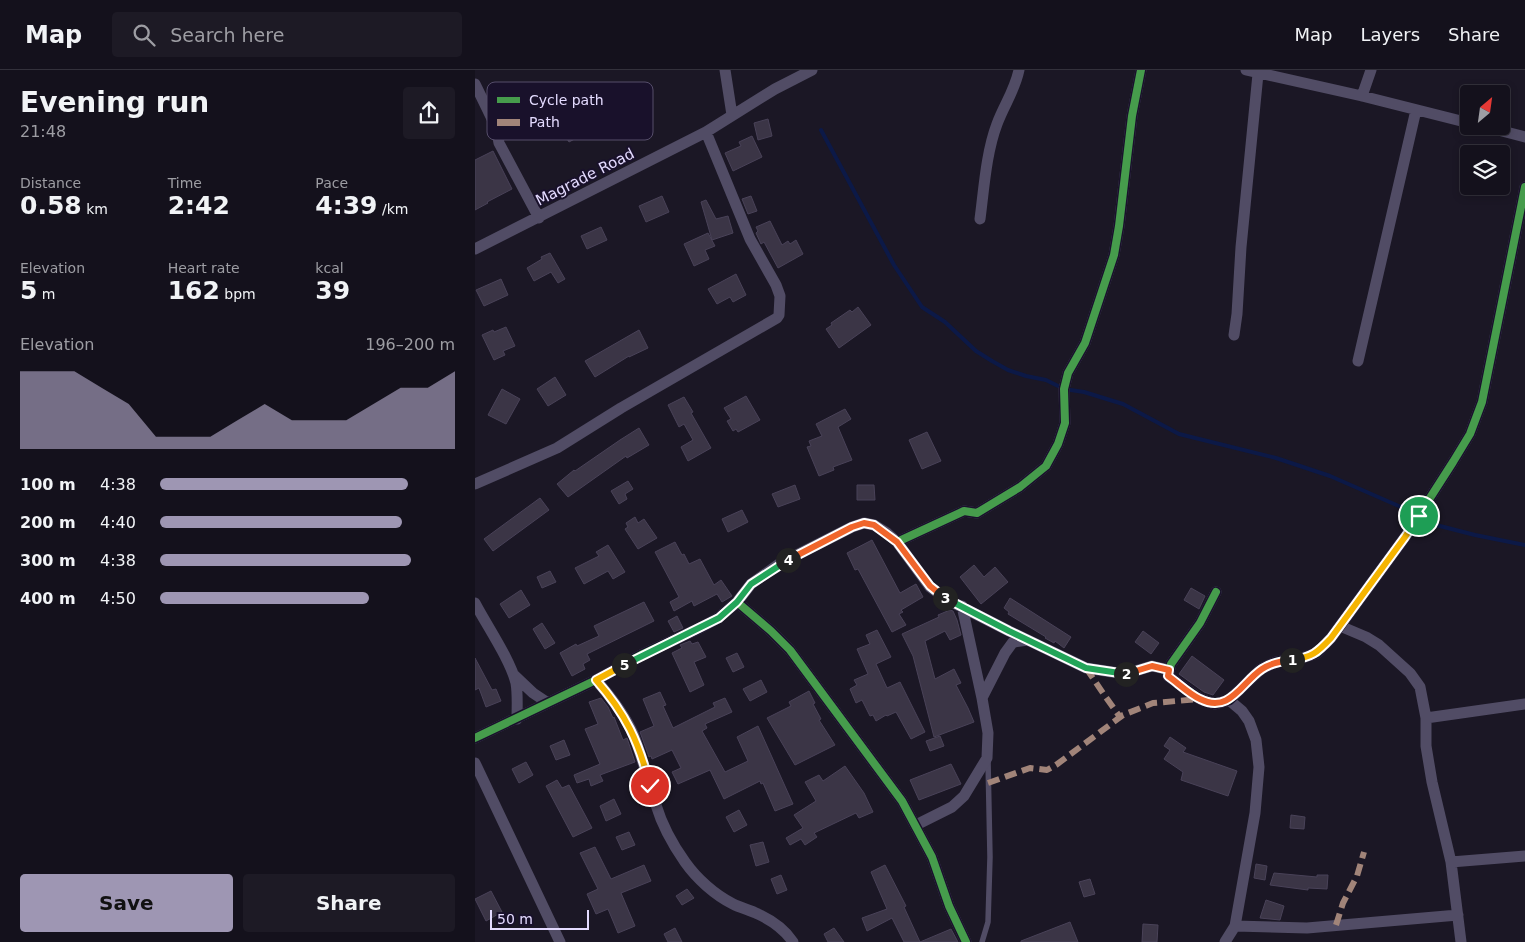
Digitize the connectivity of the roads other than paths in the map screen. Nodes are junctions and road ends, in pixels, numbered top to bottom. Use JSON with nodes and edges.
{"nodes":[{"id":1,"x":725,"y":70,"type":"edge"},
{"id":2,"x":812,"y":70,"type":"edge"},
{"id":3,"x":1019,"y":70,"type":"edge"},
{"id":4,"x":1141,"y":70,"type":"edge"},
{"id":5,"x":1371,"y":70,"type":"edge"},
{"id":6,"x":1252,"y":72,"type":"edge"},
{"id":7,"x":475,"y":84,"type":"edge"},
{"id":8,"x":1362,"y":96,"type":"junction"},
{"id":9,"x":487,"y":109,"type":"edge"},
{"id":10,"x":1416,"y":110,"type":"junction"},
{"id":11,"x":732,"y":115,"type":"junction"},
{"id":12,"x":1460,"y":121,"type":"edge"},
{"id":13,"x":706,"y":132,"type":"junction"},
{"id":14,"x":1510,"y":132,"type":"edge"},
{"id":15,"x":1525,"y":136,"type":"edge"},
{"id":16,"x":498,"y":140,"type":"edge"},
{"id":17,"x":1525,"y":187,"type":"edge"},
{"id":18,"x":539,"y":218,"type":"junction"},
{"id":19,"x":980,"y":219,"type":"dead end"},
{"id":20,"x":475,"y":249,"type":"edge"},
{"id":21,"x":1234,"y":335,"type":"dead end"},
{"id":22,"x":1358,"y":361,"type":"dead end"},
{"id":23,"x":475,"y":484,"type":"edge"},
{"id":24,"x":897,"y":542,"type":"junction"},
{"id":25,"x":1216,"y":592,"type":"dead end"},
{"id":26,"x":737,"y":602,"type":"junction"},
{"id":27,"x":475,"y":603,"type":"edge"},
{"id":28,"x":962,"y":606,"type":"junction"},
{"id":29,"x":1340,"y":626,"type":"junction"},
{"id":30,"x":1028,"y":640,"type":"junction"},
{"id":31,"x":1169,"y":670,"type":"junction"},
{"id":32,"x":512,"y":674,"type":"junction"},
{"id":33,"x":596,"y":680,"type":"junction"},
{"id":34,"x":982,"y":698,"type":"junction"},
{"id":35,"x":1229,"y":700,"type":"junction"},
{"id":36,"x":548,"y":703,"type":"junction"},
{"id":37,"x":1525,"y":704,"type":"edge"},
{"id":38,"x":1426,"y":718,"type":"junction"},
{"id":39,"x":517,"y":719,"type":"junction"},
{"id":40,"x":475,"y":738,"type":"edge"},
{"id":41,"x":987,"y":758,"type":"junction"},
{"id":42,"x":475,"y":763,"type":"edge"},
{"id":43,"x":915,"y":825,"type":"junction"},
{"id":44,"x":1525,"y":856,"type":"edge"},
{"id":45,"x":1451,"y":862,"type":"junction"},
{"id":46,"x":1458,"y":914,"type":"junction"},
{"id":47,"x":1235,"y":926,"type":"junction"},
{"id":48,"x":560,"y":942,"type":"edge"},
{"id":49,"x":793,"y":942,"type":"edge"},
{"id":50,"x":966,"y":942,"type":"edge"},
{"id":51,"x":982,"y":942,"type":"edge"},
{"id":52,"x":1225,"y":942,"type":"edge"},
{"id":53,"x":1461,"y":942,"type":"edge"}],
"edges":[{"from":1,"to":11,"type":"street"},
{"from":2,"to":11,"type":"street","name":"Magrade Road"},
{"from":3,"to":19,"type":"street"},
{"from":4,"to":24,"type":"street"},
{"from":5,"to":8,"type":"street"},
{"from":6,"to":8,"type":"street"},
{"from":6,"to":21,"type":"street"},
{"from":7,"to":9,"type":"street"},
{"from":8,"to":10,"type":"street"},
{"from":10,"to":12,"type":"street"},
{"from":10,"to":22,"type":"street"},
{"from":11,"to":13,"type":"street","name":"Magrade Road"},
{"from":13,"to":18,"type":"street","name":"Magrade Road"},
{"from":13,"to":23,"type":"street"},
{"from":14,"to":15,"type":"street"},
{"from":16,"to":18,"type":"street"},
{"from":17,"to":29,"type":"street"},
{"from":18,"to":20,"type":"street","name":"Magrade Road"},
{"from":24,"to":26,"type":"street"},
{"from":24,"to":28,"type":"street"},
{"from":25,"to":31,"type":"street"},
{"from":26,"to":33,"type":"street"},
{"from":26,"to":43,"type":"street"},
{"from":27,"to":32,"type":"street"},
{"from":28,"to":30,"type":"street"},
{"from":28,"to":34,"type":"street"},
{"from":29,"to":35,"type":"street"},
{"from":29,"to":38,"type":"street"},
{"from":30,"to":31,"type":"street"},
{"from":30,"to":34,"type":"street"},
{"from":31,"to":35,"type":"street"},
{"from":32,"to":36,"type":"street"},
{"from":32,"to":39,"type":"street"},
{"from":33,"to":36,"type":"street"},
{"from":33,"to":49,"type":"street"},
{"from":34,"to":41,"type":"street"},
{"from":35,"to":47,"type":"street"},
{"from":36,"to":39,"type":"street"},
{"from":37,"to":38,"type":"street"},
{"from":38,"to":45,"type":"street"},
{"from":39,"to":40,"type":"street"},
{"from":41,"to":43,"type":"street"},
{"from":41,"to":51,"type":"lane"},
{"from":42,"to":48,"type":"street"},
{"from":43,"to":50,"type":"street"},
{"from":44,"to":45,"type":"street"},
{"from":45,"to":46,"type":"street"},
{"from":46,"to":47,"type":"street"},
{"from":46,"to":53,"type":"street"},
{"from":47,"to":52,"type":"street"}]}
